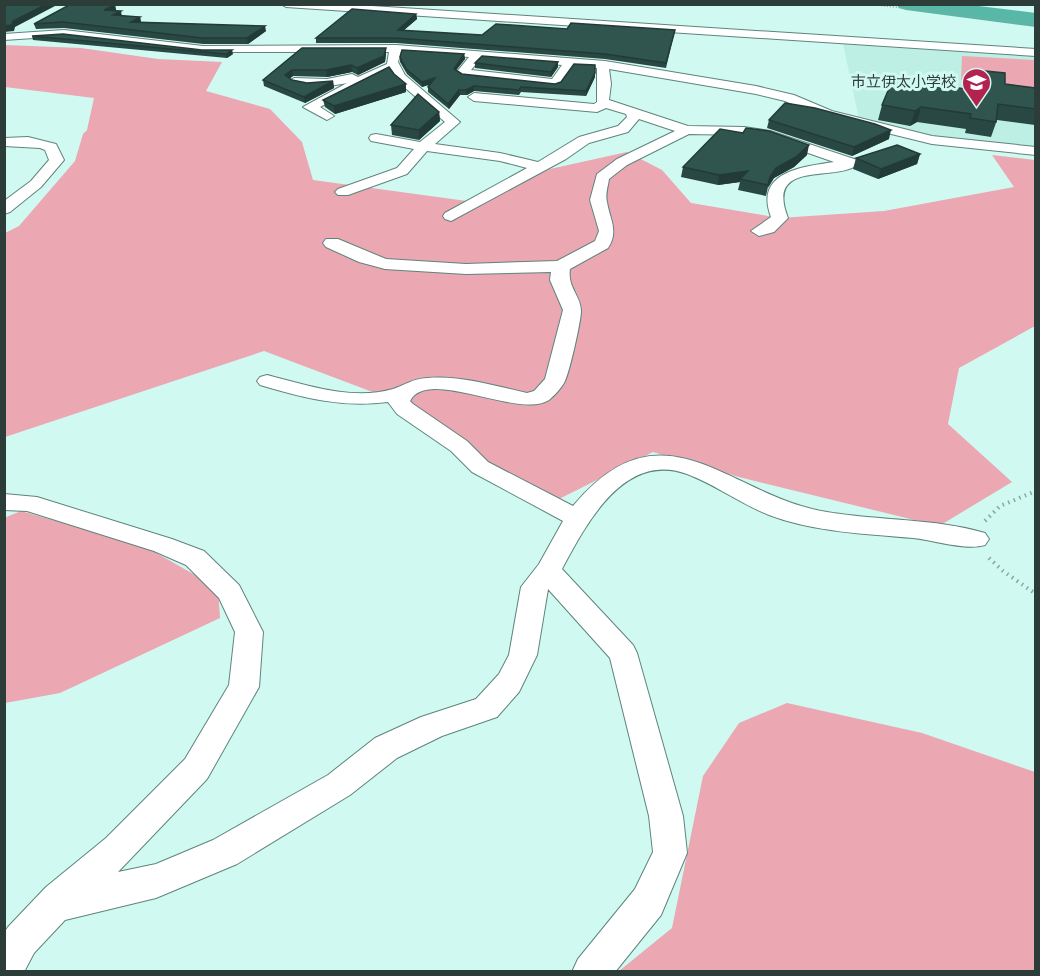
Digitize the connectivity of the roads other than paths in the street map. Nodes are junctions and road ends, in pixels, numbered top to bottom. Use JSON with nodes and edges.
{"nodes":[{"id":1,"x":286,"y":4,"type":"edge"},
{"id":2,"x":459,"y":4,"type":"edge"},
{"id":3,"x":446,"y":19,"type":"junction"},
{"id":4,"x":36,"y":23,"type":"edge"},
{"id":5,"x":5,"y":37,"type":"edge"},
{"id":6,"x":396,"y":48,"type":"junction"},
{"id":7,"x":1035,"y":52,"type":"edge"},
{"id":8,"x":478,"y":54,"type":"junction"},
{"id":9,"x":570,"y":62,"type":"junction"},
{"id":10,"x":606,"y":65,"type":"junction"},
{"id":11,"x":394,"y":66,"type":"junction"},
{"id":12,"x":369,"y":76,"type":"junction"},
{"id":13,"x":294,"y":82,"type":"edge"},
{"id":14,"x":474,"y":97,"type":"dead end"},
{"id":15,"x":604,"y":103,"type":"junction"},
{"id":16,"x":632,"y":112,"type":"junction"},
{"id":17,"x":327,"y":116,"type":"dead end"},
{"id":18,"x":687,"y":130,"type":"junction"},
{"id":19,"x":376,"y":138,"type":"dead end"},
{"id":20,"x":924,"y":138,"type":"junction"},
{"id":21,"x":4,"y":142,"type":"edge"},
{"id":22,"x":425,"y":145,"type":"junction"},
{"id":23,"x":893,"y":148,"type":"edge"},
{"id":24,"x":1035,"y":151,"type":"edge"},
{"id":25,"x":538,"y":166,"type":"junction"},
{"id":26,"x":343,"y":192,"type":"dead end"},
{"id":27,"x":7,"y":206,"type":"edge"},
{"id":28,"x":451,"y":216,"type":"dead end"},
{"id":29,"x":759,"y":231,"type":"dead end"},
{"id":30,"x":332,"y":243,"type":"dead end"},
{"id":31,"x":561,"y":266,"type":"junction"},
{"id":32,"x":267,"y":381,"type":"dead end"},
{"id":33,"x":403,"y":394,"type":"junction"},
{"id":34,"x":4,"y":502,"type":"edge"},
{"id":35,"x":578,"y":518,"type":"junction"},
{"id":36,"x":976,"y":539,"type":"road end"},
{"id":37,"x":548,"y":571,"type":"junction"},
{"id":38,"x":55,"y":904,"type":"junction"},
{"id":39,"x":4,"y":970,"type":"edge"},
{"id":40,"x":591,"y":972,"type":"edge"}],
"edges":[{"from":1,"to":3,"type":"street"},
{"from":2,"to":3,"type":"street"},
{"from":3,"to":7,"type":"street"},
{"from":4,"to":5,"type":"street"},
{"from":5,"to":6,"type":"street"},
{"from":6,"to":8,"type":"street"},
{"from":6,"to":11,"type":"street"},
{"from":8,"to":9,"type":"street"},
{"from":8,"to":9,"type":"street"},
{"from":9,"to":10,"type":"street"},
{"from":10,"to":15,"type":"street"},
{"from":10,"to":20,"type":"street"},
{"from":11,"to":12,"type":"street"},
{"from":11,"to":22,"type":"street"},
{"from":12,"to":13,"type":"street"},
{"from":12,"to":17,"type":"street"},
{"from":14,"to":15,"type":"street"},
{"from":15,"to":16,"type":"street"},
{"from":16,"to":18,"type":"street"},
{"from":16,"to":25,"type":"street"},
{"from":18,"to":29,"type":"street"},
{"from":18,"to":31,"type":"street"},
{"from":19,"to":22,"type":"street"},
{"from":20,"to":23,"type":"street"},
{"from":20,"to":24,"type":"street"},
{"from":21,"to":27,"type":"street"},
{"from":22,"to":25,"type":"street"},
{"from":22,"to":26,"type":"street"},
{"from":25,"to":28,"type":"street"},
{"from":30,"to":31,"type":"street"},
{"from":31,"to":33,"type":"street"},
{"from":32,"to":33,"type":"street"},
{"from":33,"to":35,"type":"street"},
{"from":34,"to":38,"type":"street"},
{"from":35,"to":36,"type":"street"},
{"from":35,"to":37,"type":"street"},
{"from":37,"to":38,"type":"street"},
{"from":37,"to":40,"type":"street"},
{"from":38,"to":39,"type":"street"}]}
